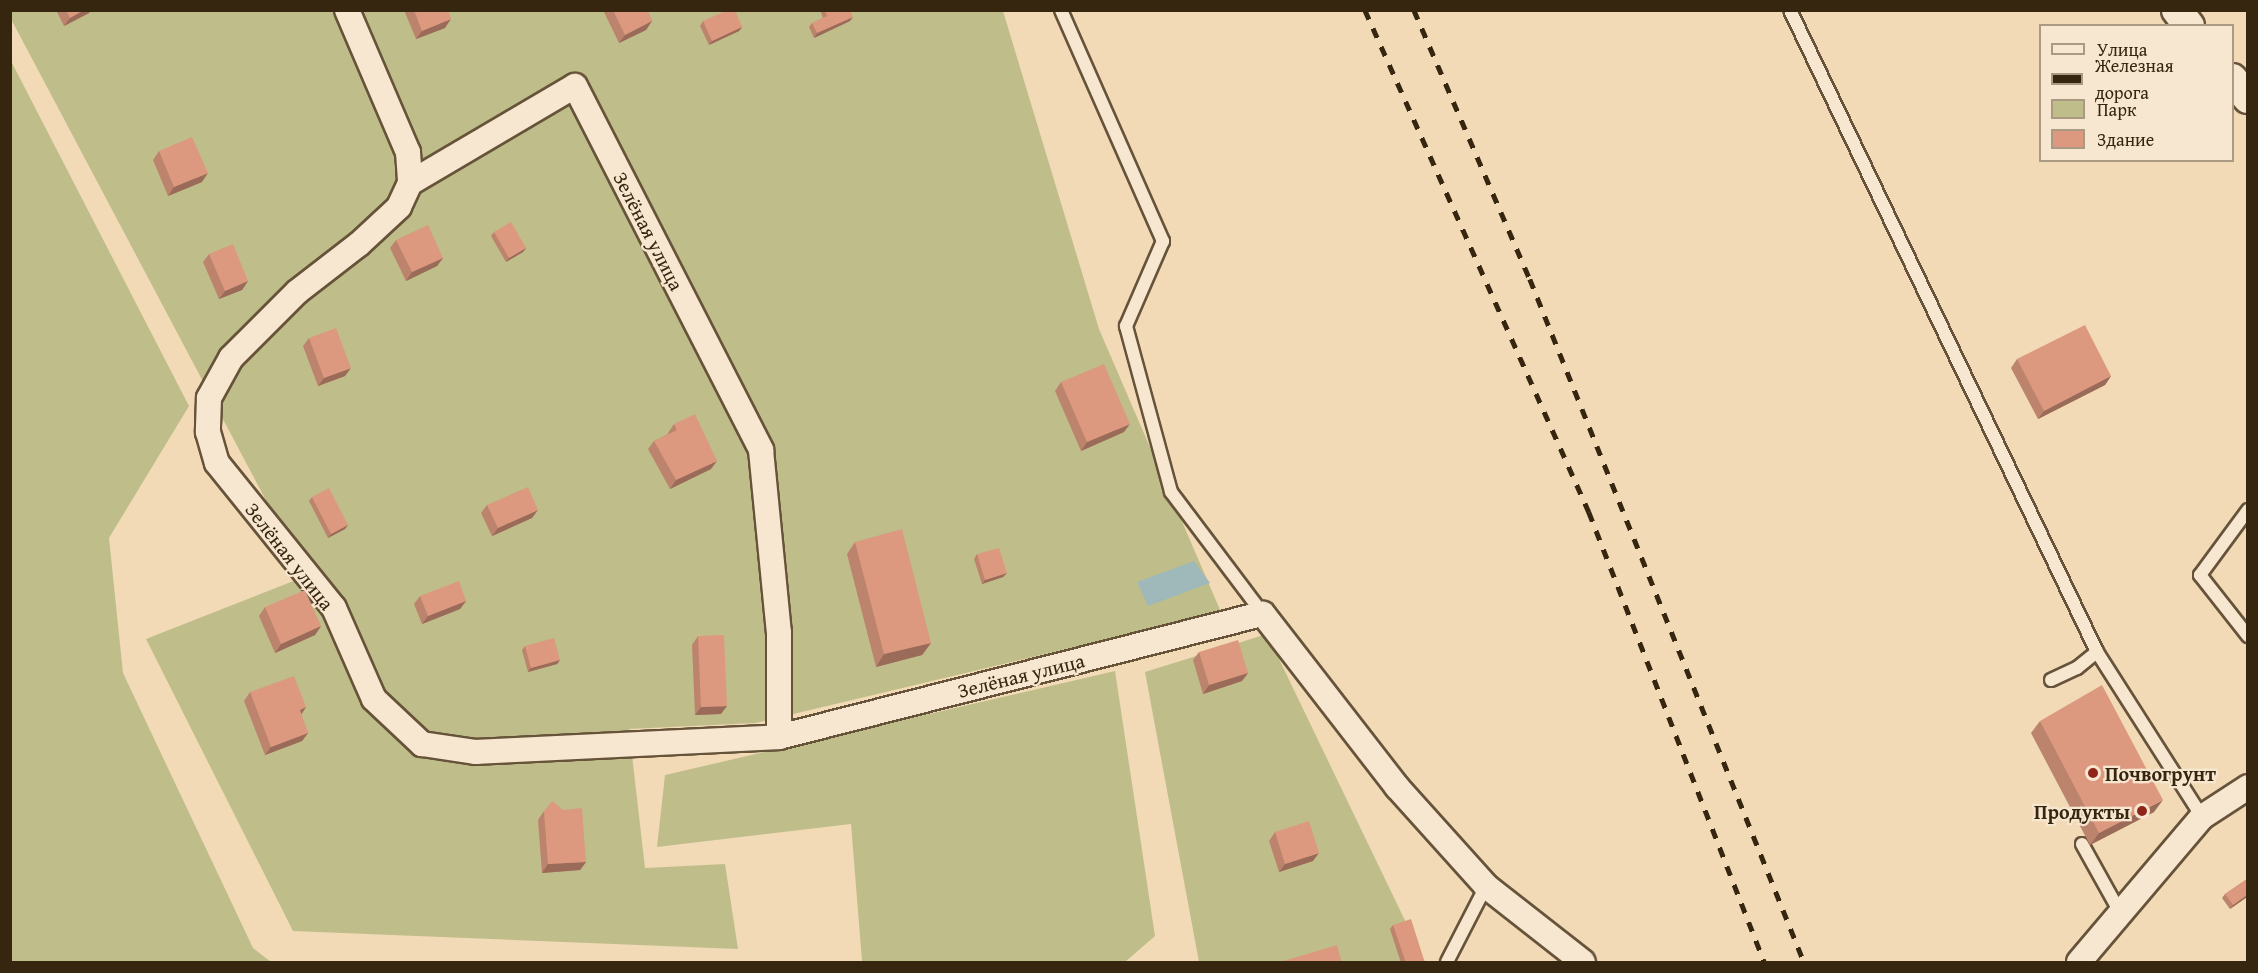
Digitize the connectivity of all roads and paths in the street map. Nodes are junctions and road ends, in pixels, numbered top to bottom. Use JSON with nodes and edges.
{"nodes":[{"id":1,"x":347,"y":10,"type":"edge"},
{"id":2,"x":1061,"y":10,"type":"edge"},
{"id":3,"x":1790,"y":10,"type":"edge"},
{"id":4,"x":2177,"y":10,"type":"edge"},
{"id":5,"x":2188,"y":24,"type":"edge"},
{"id":6,"x":2234,"y":82,"type":"edge"},
{"id":7,"x":2247,"y":98,"type":"edge"},
{"id":8,"x":410,"y":183,"type":"junction"},
{"id":9,"x":2247,"y":510,"type":"edge"},
{"id":10,"x":1263,"y":614,"type":"junction"},
{"id":11,"x":2247,"y":636,"type":"edge"},
{"id":12,"x":2097,"y":652,"type":"junction"},
{"id":13,"x":2050,"y":680,"type":"dead end"},
{"id":14,"x":779,"y":737,"type":"junction"},
{"id":15,"x":2247,"y":787,"type":"edge"},
{"id":16,"x":2202,"y":817,"type":"junction"},
{"id":17,"x":2082,"y":844,"type":"dead end"},
{"id":18,"x":1486,"y":886,"type":"junction"},
{"id":19,"x":2121,"y":914,"type":"junction"},
{"id":20,"x":1447,"y":963,"type":"edge"},
{"id":21,"x":1583,"y":963,"type":"edge"},
{"id":22,"x":2079,"y":963,"type":"edge"}],
"edges":[{"from":1,"to":8,"type":"street"},
{"from":2,"to":10,"type":"lane"},
{"from":3,"to":12,"type":"lane"},
{"from":4,"to":5,"type":"street"},
{"from":6,"to":7,"type":"street"},
{"from":8,"to":14,"type":"street","name":"Зелёная улица"},
{"from":8,"to":14,"type":"street","name":"Зелёная улица"},
{"from":9,"to":11,"type":"lane"},
{"from":10,"to":14,"type":"street","name":"Зелёная улица"},
{"from":10,"to":18,"type":"street"},
{"from":12,"to":13,"type":"lane"},
{"from":12,"to":16,"type":"lane"},
{"from":15,"to":16,"type":"street"},
{"from":16,"to":19,"type":"street"},
{"from":17,"to":19,"type":"lane"},
{"from":18,"to":20,"type":"lane"},
{"from":18,"to":21,"type":"street"},
{"from":19,"to":22,"type":"street"}]}
